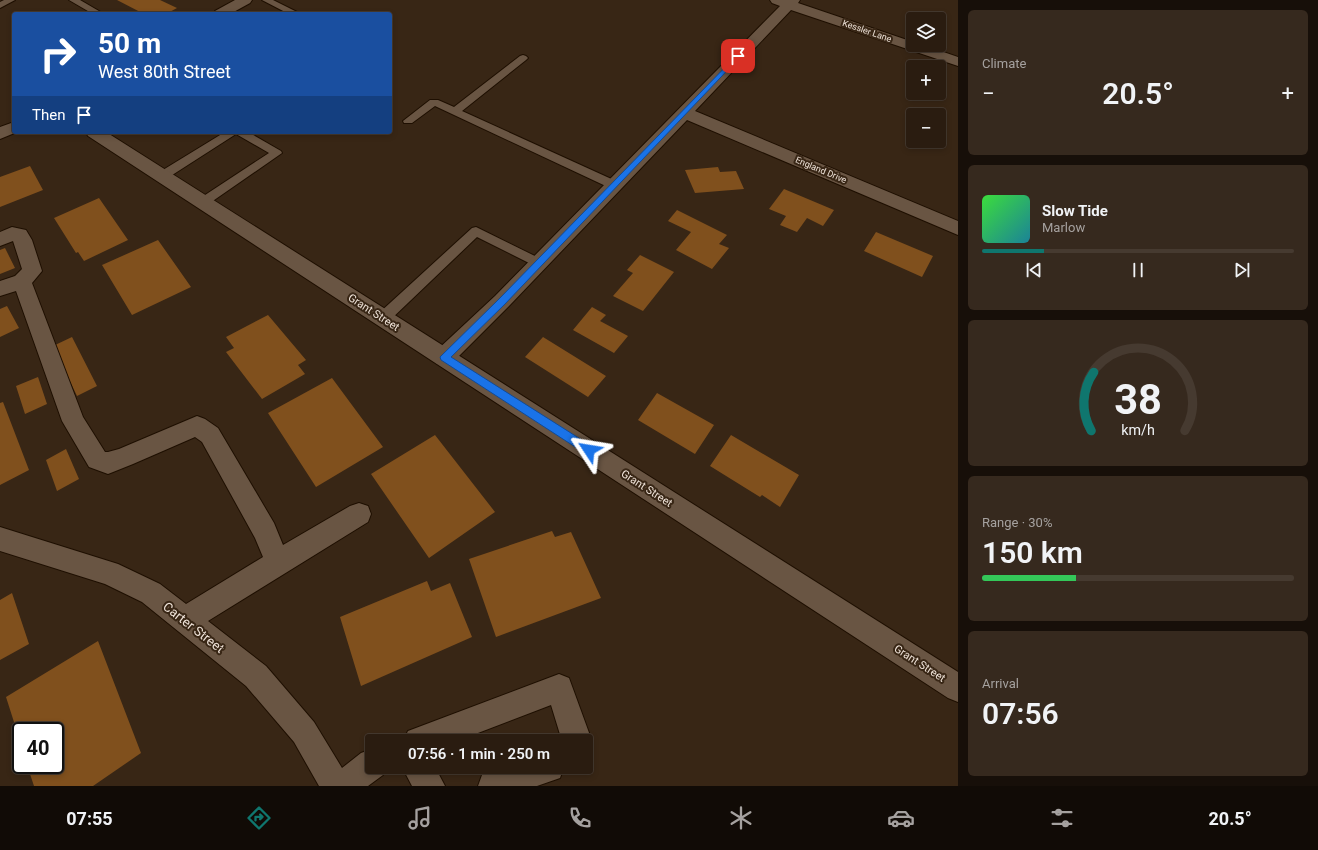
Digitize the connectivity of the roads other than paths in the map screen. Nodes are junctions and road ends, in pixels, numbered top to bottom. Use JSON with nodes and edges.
{"nodes":[{"id":1,"x":11,"y":0,"type":"edge"},
{"id":2,"x":73,"y":0,"type":"edge"},
{"id":3,"x":246,"y":0,"type":"edge"},
{"id":4,"x":266,"y":0,"type":"edge"},
{"id":5,"x":786,"y":1,"type":"edge"},
{"id":6,"x":0,"y":5,"type":"edge"},
{"id":7,"x":96,"y":12,"type":"edge"},
{"id":8,"x":224,"y":12,"type":"edge"},
{"id":9,"x":294,"y":12,"type":"edge"},
{"id":10,"x":523,"y":58,"type":"dead end"},
{"id":11,"x":958,"y":62,"type":"edge"},
{"id":12,"x":455,"y":111,"type":"junction"},
{"id":13,"x":685,"y":112,"type":"junction"},
{"id":14,"x":408,"y":121,"type":"dead end"},
{"id":15,"x":12,"y":128,"type":"edge"},
{"id":16,"x":0,"y":134,"type":"edge"},
{"id":17,"x":97,"y":134,"type":"edge"},
{"id":18,"x":229,"y":134,"type":"edge"},
{"id":19,"x":244,"y":134,"type":"edge"},
{"id":20,"x":162,"y":176,"type":"junction"},
{"id":21,"x":614,"y":186,"type":"junction"},
{"id":22,"x":202,"y":202,"type":"junction"},
{"id":23,"x":958,"y":228,"type":"edge"},
{"id":24,"x":0,"y":239,"type":"edge"},
{"id":25,"x":539,"y":263,"type":"junction"},
{"id":26,"x":22,"y":281,"type":"junction"},
{"id":27,"x":0,"y":290,"type":"edge"},
{"id":28,"x":383,"y":318,"type":"junction"},
{"id":29,"x":444,"y":357,"type":"junction"},
{"id":30,"x":359,"y":514,"type":"dead end"},
{"id":31,"x":0,"y":539,"type":"edge"},
{"id":32,"x":278,"y":562,"type":"junction"},
{"id":33,"x":185,"y":620,"type":"junction"},
{"id":34,"x":958,"y":688,"type":"edge"},
{"id":35,"x":437,"y":734,"type":"edge"},
{"id":36,"x":575,"y":734,"type":"edge"},
{"id":37,"x":365,"y":769,"type":"edge"},
{"id":38,"x":422,"y":774,"type":"edge"},
{"id":39,"x":528,"y":774,"type":"edge"},
{"id":40,"x":336,"y":786,"type":"edge"},
{"id":41,"x":343,"y":786,"type":"edge"},
{"id":42,"x":430,"y":786,"type":"edge"},
{"id":43,"x":493,"y":786,"type":"edge"}],
"edges":[{"from":1,"to":6,"type":"lane"},
{"from":2,"to":7,"type":"lane"},
{"from":3,"to":8,"type":"street"},
{"from":4,"to":9,"type":"lane"},
{"from":5,"to":11,"type":"street","name":"Kessler Lane"},
{"from":5,"to":13,"type":"street"},
{"from":10,"to":12,"type":"lane"},
{"from":12,"to":14,"type":"lane"},
{"from":12,"to":21,"type":"lane"},
{"from":13,"to":21,"type":"street"},
{"from":13,"to":23,"type":"street","name":"England Drive"},
{"from":15,"to":16,"type":"street"},
{"from":17,"to":20,"type":"street","name":"Grant Street"},
{"from":18,"to":20,"type":"lane"},
{"from":19,"to":22,"type":"lane"},
{"from":20,"to":22,"type":"street","name":"Grant Street"},
{"from":21,"to":25,"type":"street"},
{"from":22,"to":28,"type":"street","name":"Grant Street"},
{"from":24,"to":26,"type":"street"},
{"from":25,"to":28,"type":"lane"},
{"from":25,"to":29,"type":"street"},
{"from":26,"to":27,"type":"street"},
{"from":26,"to":32,"type":"street"},
{"from":28,"to":29,"type":"street","name":"Grant Street"},
{"from":29,"to":34,"type":"street","name":"Grant Street"},
{"from":30,"to":32,"type":"street"},
{"from":31,"to":33,"type":"street","name":"Carter Street"},
{"from":32,"to":33,"type":"street"},
{"from":33,"to":40,"type":"street","name":"Carter Street"},
{"from":35,"to":36,"type":"street"},
{"from":37,"to":41,"type":"street"},
{"from":38,"to":42,"type":"street"},
{"from":39,"to":43,"type":"street"}]}
